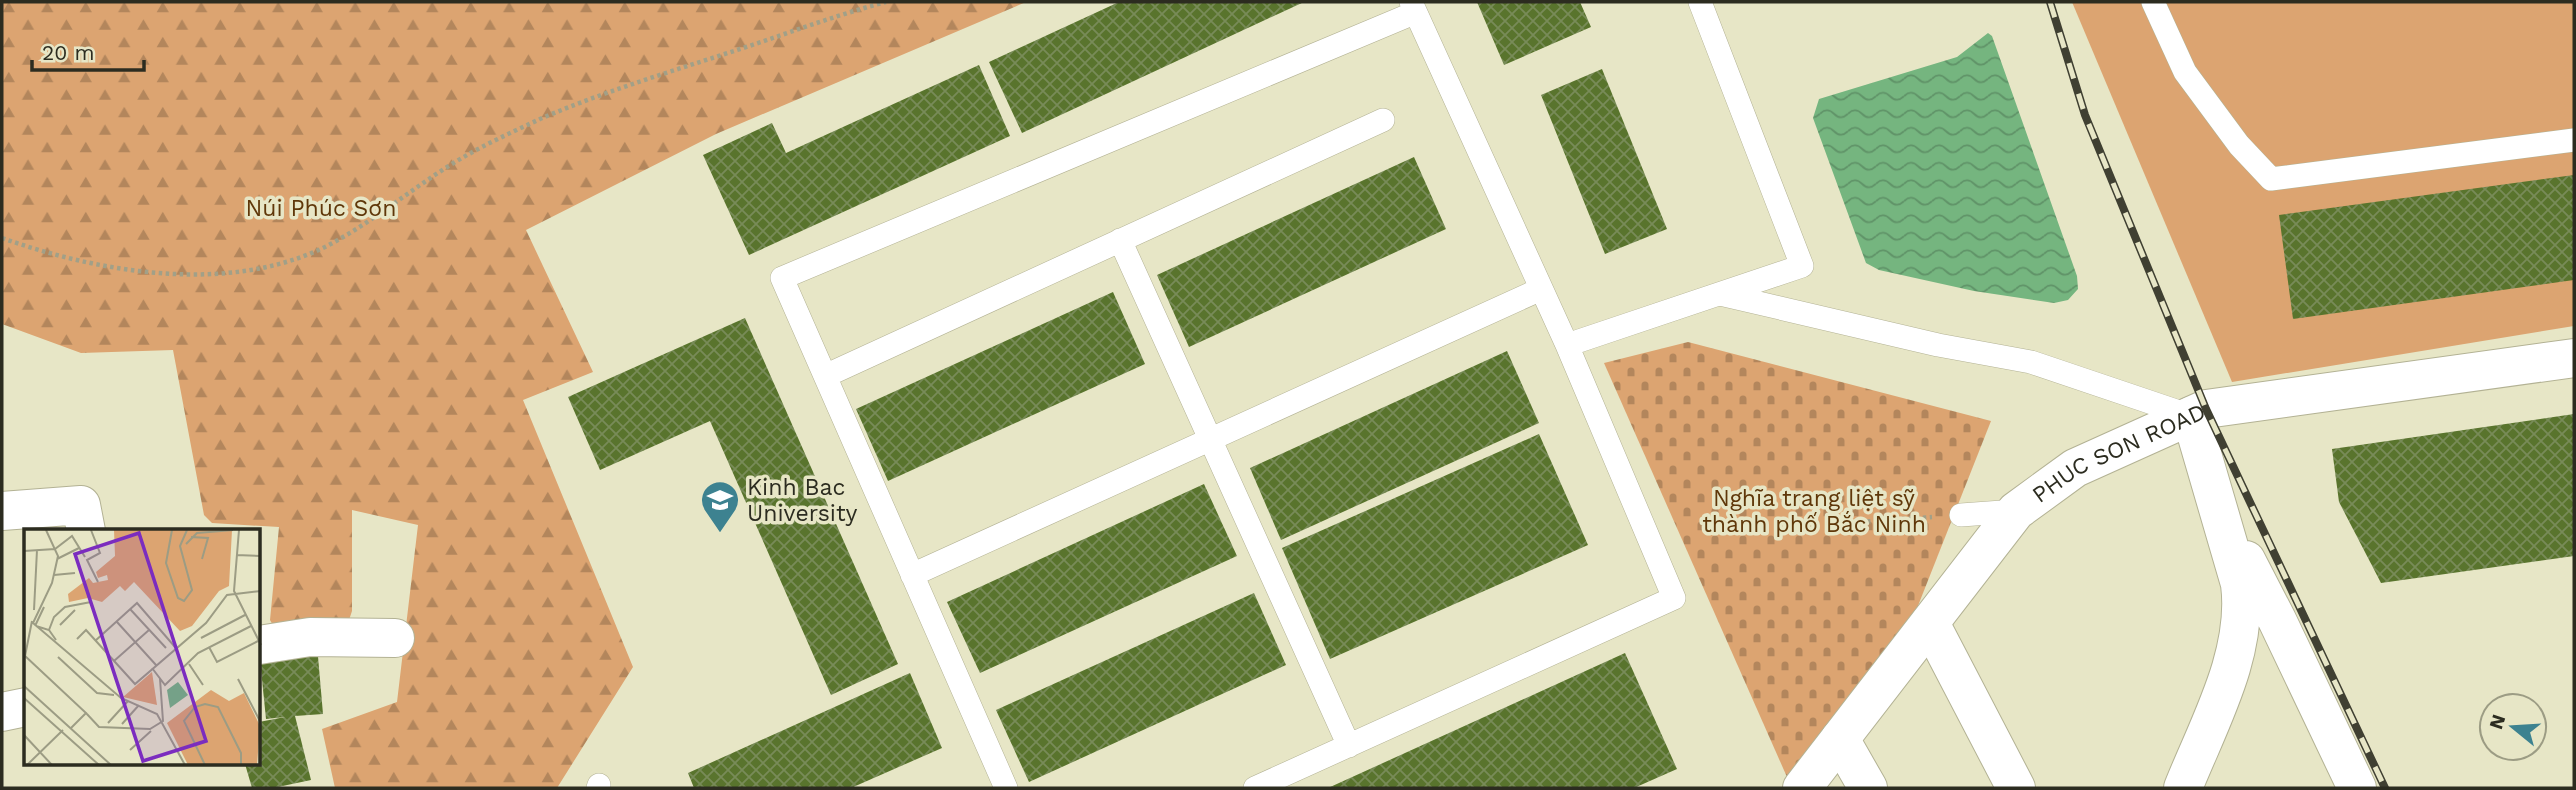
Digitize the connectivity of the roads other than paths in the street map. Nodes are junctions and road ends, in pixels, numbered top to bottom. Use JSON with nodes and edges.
{"nodes":[{"id":1,"x":1700,"y":2,"type":"edge"},
{"id":2,"x":2153,"y":2,"type":"edge"},
{"id":3,"x":1412,"y":7,"type":"edge"},
{"id":4,"x":1383,"y":120,"type":"dead end"},
{"id":5,"x":2574,"y":140,"type":"edge"},
{"id":6,"x":1120,"y":240,"type":"junction"},
{"id":7,"x":1541,"y":289,"type":"junction"},
{"id":8,"x":1718,"y":294,"type":"junction"},
{"id":9,"x":1567,"y":345,"type":"junction"},
{"id":10,"x":2574,"y":358,"type":"edge"},
{"id":11,"x":825,"y":376,"type":"junction"},
{"id":12,"x":2191,"y":416,"type":"junction"},
{"id":13,"x":1210,"y":439,"type":"junction"},
{"id":14,"x":2,"y":511,"type":"edge"},
{"id":15,"x":2016,"y":511,"type":"junction"},
{"id":16,"x":2220,"y":512,"type":"junction"},
{"id":17,"x":1961,"y":515,"type":"road end"},
{"id":18,"x":86,"y":529,"type":"edge"},
{"id":19,"x":912,"y":575,"type":"junction"},
{"id":20,"x":1930,"y":623,"type":"junction"},
{"id":21,"x":395,"y":638,"type":"dead end"},
{"id":22,"x":261,"y":645,"type":"edge"},
{"id":23,"x":24,"y":707,"type":"edge"},
{"id":24,"x":2,"y":712,"type":"edge"},
{"id":25,"x":1840,"y":740,"type":"junction"},
{"id":26,"x":1349,"y":746,"type":"junction"},
{"id":27,"x":1006,"y":788,"type":"edge"},
{"id":28,"x":1255,"y":788,"type":"edge"},
{"id":29,"x":1802,"y":788,"type":"edge"},
{"id":30,"x":1868,"y":788,"type":"edge"},
{"id":31,"x":2016,"y":788,"type":"edge"},
{"id":32,"x":2183,"y":788,"type":"edge"},
{"id":33,"x":2357,"y":788,"type":"edge"}],
"edges":[{"from":1,"to":8,"type":"lane"},
{"from":2,"to":5,"type":"lane"},
{"from":3,"to":7,"type":"lane"},
{"from":3,"to":11,"type":"lane"},
{"from":4,"to":6,"type":"lane"},
{"from":6,"to":11,"type":"lane"},
{"from":6,"to":13,"type":"lane"},
{"from":7,"to":9,"type":"lane"},
{"from":7,"to":13,"type":"lane"},
{"from":8,"to":9,"type":"lane"},
{"from":8,"to":12,"type":"lane"},
{"from":9,"to":26,"type":"lane"},
{"from":10,"to":12,"type":"street","name":"PHUC SON ROAD"},
{"from":11,"to":19,"type":"lane"},
{"from":12,"to":15,"type":"street","name":"PHUC SON ROAD"},
{"from":12,"to":16,"type":"street"},
{"from":13,"to":19,"type":"lane"},
{"from":13,"to":26,"type":"lane"},
{"from":14,"to":18,"type":"street"},
{"from":15,"to":17,"type":"lane"},
{"from":15,"to":20,"type":"street","name":"PHUC SON ROAD"},
{"from":16,"to":32,"type":"street"},
{"from":16,"to":33,"type":"street"},
{"from":19,"to":27,"type":"lane"},
{"from":20,"to":25,"type":"street","name":"PHUC SON ROAD"},
{"from":20,"to":31,"type":"street"},
{"from":21,"to":22,"type":"street"},
{"from":23,"to":24,"type":"street"},
{"from":25,"to":29,"type":"street","name":"PHUC SON ROAD"},
{"from":25,"to":30,"type":"street"},
{"from":26,"to":28,"type":"lane"}]}
